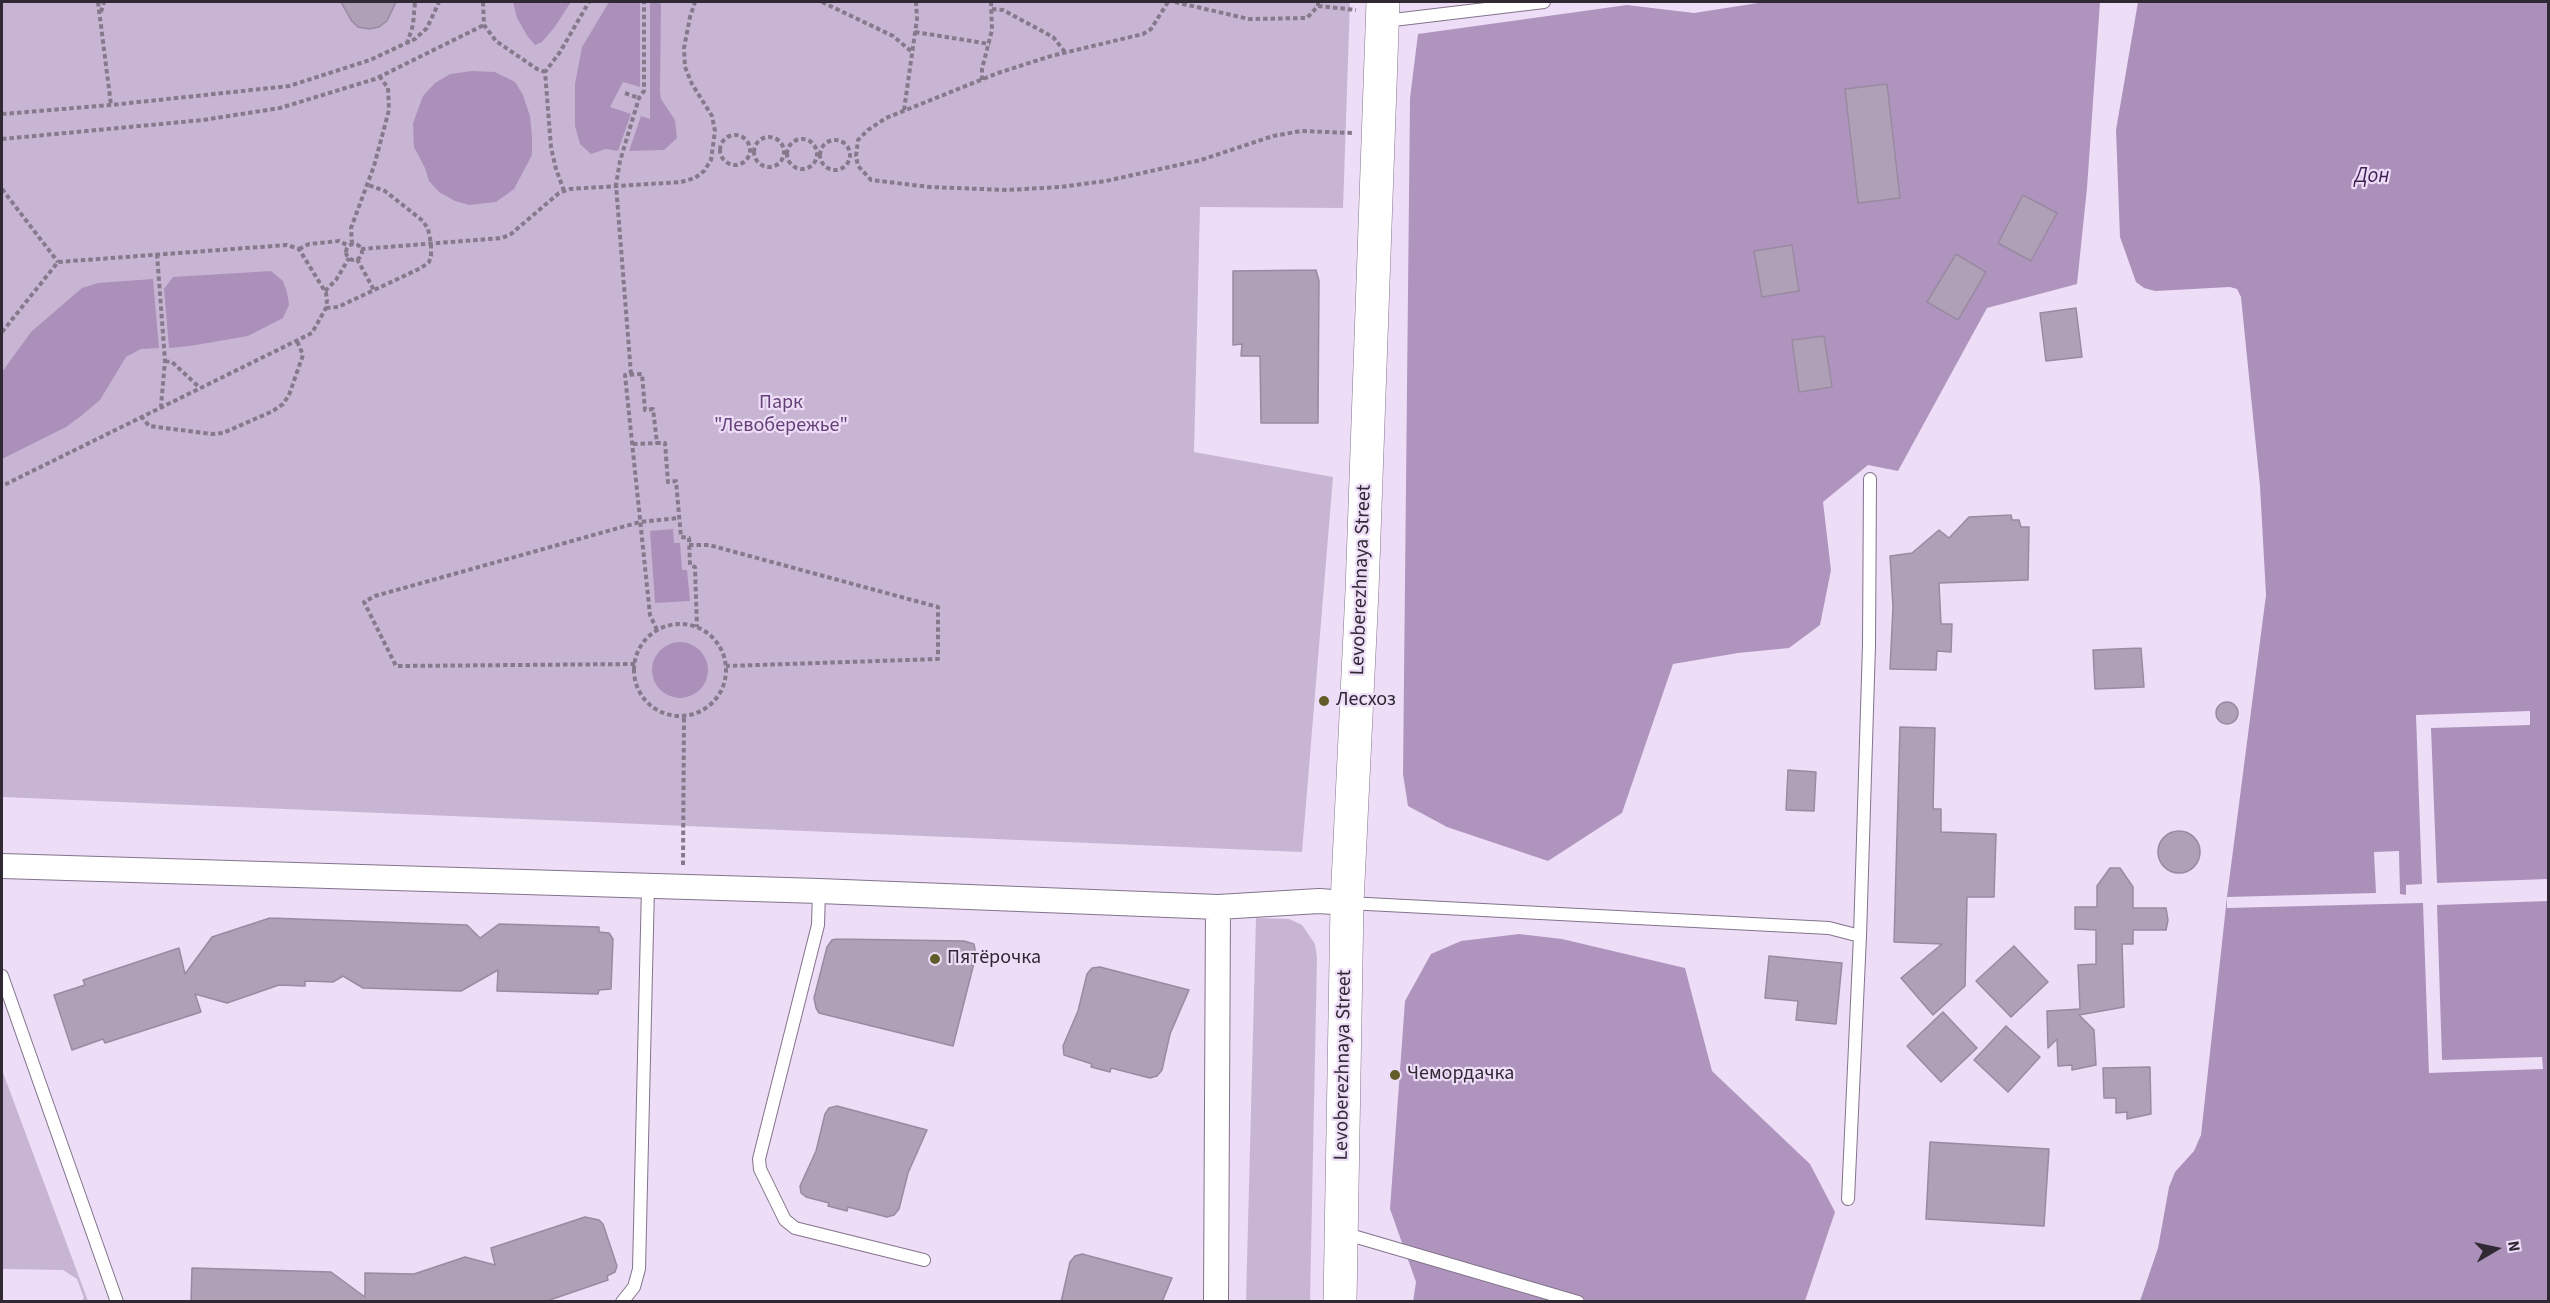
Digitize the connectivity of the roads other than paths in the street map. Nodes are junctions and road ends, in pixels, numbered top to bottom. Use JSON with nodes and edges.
{"nodes":[{"id":1,"x":1544,"y":2,"type":"edge"},
{"id":2,"x":1374,"y":11,"type":"edge"},
{"id":3,"x":1870,"y":479,"type":"dead end"},
{"id":4,"x":2,"y":866,"type":"edge"},
{"id":5,"x":648,"y":887,"type":"junction"},
{"id":6,"x":819,"y":891,"type":"junction"},
{"id":7,"x":1347,"y":903,"type":"junction"},
{"id":8,"x":1218,"y":907,"type":"junction"},
{"id":9,"x":1860,"y":936,"type":"junction"},
{"id":10,"x":2,"y":976,"type":"edge"},
{"id":11,"x":1848,"y":1199,"type":"dead end"},
{"id":12,"x":1342,"y":1233,"type":"junction"},
{"id":13,"x":924,"y":1260,"type":"dead end"},
{"id":14,"x":117,"y":1302,"type":"edge"},
{"id":15,"x":622,"y":1302,"type":"edge"},
{"id":16,"x":1216,"y":1302,"type":"edge"},
{"id":17,"x":1340,"y":1302,"type":"edge"},
{"id":18,"x":1578,"y":1302,"type":"edge"}],
"edges":[{"from":1,"to":2,"type":"lane"},
{"from":2,"to":7,"type":"main road","name":"Levoberezhnaya Street"},
{"from":3,"to":9,"type":"lane"},
{"from":4,"to":5,"type":"street"},
{"from":5,"to":6,"type":"street"},
{"from":5,"to":15,"type":"lane"},
{"from":6,"to":8,"type":"street"},
{"from":6,"to":13,"type":"lane"},
{"from":7,"to":8,"type":"street"},
{"from":7,"to":9,"type":"lane"},
{"from":7,"to":12,"type":"main road","name":"Levoberezhnaya Street"},
{"from":8,"to":16,"type":"street"},
{"from":9,"to":11,"type":"lane"},
{"from":10,"to":14,"type":"lane"},
{"from":12,"to":17,"type":"main road","name":"Levoberezhnaya Street"},
{"from":12,"to":18,"type":"lane"}]}
